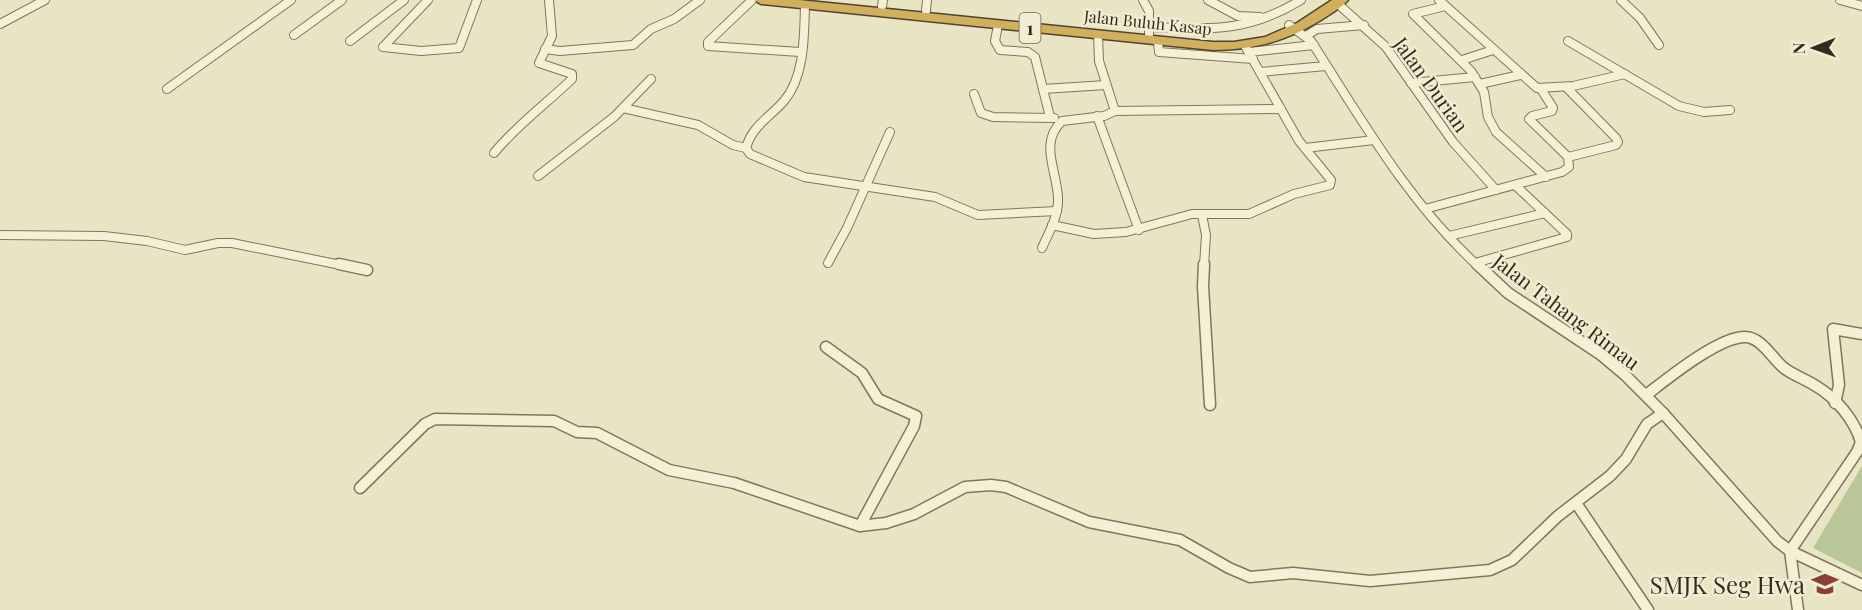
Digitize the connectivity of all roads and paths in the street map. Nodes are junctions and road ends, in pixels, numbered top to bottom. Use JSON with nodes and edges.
{"nodes":[{"id":1,"x":45,"y":0,"type":"edge"},
{"id":2,"x":291,"y":0,"type":"edge"},
{"id":3,"x":342,"y":0,"type":"edge"},
{"id":4,"x":404,"y":0,"type":"edge"},
{"id":5,"x":428,"y":0,"type":"edge"},
{"id":6,"x":477,"y":0,"type":"edge"},
{"id":7,"x":549,"y":0,"type":"edge"},
{"id":8,"x":700,"y":0,"type":"edge"},
{"id":9,"x":752,"y":0,"type":"edge"},
{"id":10,"x":761,"y":0,"type":"edge"},
{"id":11,"x":828,"y":0,"type":"edge"},
{"id":12,"x":1143,"y":0,"type":"edge"},
{"id":13,"x":1208,"y":0,"type":"edge"},
{"id":14,"x":1301,"y":0,"type":"edge"},
{"id":15,"x":1438,"y":0,"type":"edge"},
{"id":16,"x":1621,"y":0,"type":"edge"},
{"id":17,"x":1840,"y":0,"type":"edge"},
{"id":18,"x":1335,"y":1,"type":"edge"},
{"id":19,"x":882,"y":3,"type":"edge"},
{"id":20,"x":805,"y":5,"type":"junction"},
{"id":21,"x":926,"y":5,"type":"edge"},
{"id":22,"x":1445,"y":6,"type":"junction"},
{"id":23,"x":1862,"y":6,"type":"edge"},
{"id":24,"x":1274,"y":15,"type":"junction"},
{"id":25,"x":0,"y":24,"type":"edge"},
{"id":26,"x":998,"y":25,"type":"junction"},
{"id":27,"x":1364,"y":25,"type":"junction"},
{"id":28,"x":1297,"y":30,"type":"junction"},
{"id":29,"x":294,"y":35,"type":"dead end"},
{"id":30,"x":1098,"y":35,"type":"junction"},
{"id":31,"x":1152,"y":35,"type":"junction"},
{"id":32,"x":1568,"y":40,"type":"dead end"},
{"id":33,"x":350,"y":41,"type":"dead end"},
{"id":34,"x":1314,"y":45,"type":"junction"},
{"id":35,"x":1659,"y":45,"type":"dead end"},
{"id":36,"x":545,"y":49,"type":"junction"},
{"id":37,"x":1493,"y":50,"type":"junction"},
{"id":38,"x":800,"y":52,"type":"junction"},
{"id":39,"x":1249,"y":53,"type":"junction"},
{"id":40,"x":1462,"y":60,"type":"junction"},
{"id":41,"x":1326,"y":66,"type":"junction"},
{"id":42,"x":1260,"y":72,"type":"junction"},
{"id":43,"x":1625,"y":74,"type":"junction"},
{"id":44,"x":1520,"y":75,"type":"junction"},
{"id":45,"x":651,"y":79,"type":"dead end"},
{"id":46,"x":1477,"y":80,"type":"junction"},
{"id":47,"x":1411,"y":83,"type":"junction"},
{"id":48,"x":1106,"y":85,"type":"junction"},
{"id":49,"x":1566,"y":87,"type":"junction"},
{"id":50,"x":166,"y":89,"type":"dead end"},
{"id":51,"x":1043,"y":89,"type":"junction"},
{"id":52,"x":1541,"y":89,"type":"junction"},
{"id":53,"x":974,"y":94,"type":"dead end"},
{"id":54,"x":623,"y":108,"type":"junction"},
{"id":55,"x":1281,"y":109,"type":"junction"},
{"id":56,"x":1730,"y":110,"type":"dead end"},
{"id":57,"x":1115,"y":111,"type":"junction"},
{"id":58,"x":1097,"y":116,"type":"junction"},
{"id":59,"x":1050,"y":117,"type":"junction"},
{"id":60,"x":1062,"y":121,"type":"junction"},
{"id":61,"x":890,"y":132,"type":"dead end"},
{"id":62,"x":1374,"y":140,"type":"junction"},
{"id":63,"x":746,"y":148,"type":"junction"},
{"id":64,"x":1305,"y":148,"type":"junction"},
{"id":65,"x":494,"y":153,"type":"dead end"},
{"id":66,"x":1568,"y":157,"type":"junction"},
{"id":67,"x":538,"y":176,"type":"dead end"},
{"id":68,"x":1546,"y":177,"type":"junction"},
{"id":69,"x":1515,"y":185,"type":"junction"},
{"id":70,"x":865,"y":186,"type":"junction"},
{"id":71,"x":1496,"y":190,"type":"junction"},
{"id":72,"x":1425,"y":209,"type":"junction"},
{"id":73,"x":1057,"y":211,"type":"junction"},
{"id":74,"x":1545,"y":213,"type":"junction"},
{"id":75,"x":1202,"y":215,"type":"junction"},
{"id":76,"x":1052,"y":225,"type":"junction"},
{"id":77,"x":1139,"y":230,"type":"junction"},
{"id":78,"x":0,"y":235,"type":"edge"},
{"id":79,"x":1449,"y":236,"type":"junction"},
{"id":80,"x":1042,"y":248,"type":"dead end"},
{"id":81,"x":828,"y":263,"type":"dead end"},
{"id":82,"x":1474,"y":263,"type":"junction"},
{"id":83,"x":367,"y":270,"type":"dead end"},
{"id":84,"x":1862,"y":334,"type":"edge"},
{"id":85,"x":826,"y":347,"type":"dead end"},
{"id":86,"x":1646,"y":395,"type":"junction"},
{"id":87,"x":1835,"y":403,"type":"junction"},
{"id":88,"x":1210,"y":405,"type":"dead end"},
{"id":89,"x":1664,"y":413,"type":"junction"},
{"id":90,"x":360,"y":488,"type":"dead end"},
{"id":91,"x":1576,"y":503,"type":"junction"},
{"id":92,"x":860,"y":526,"type":"junction"},
{"id":93,"x":1790,"y":550,"type":"junction"},
{"id":94,"x":1862,"y":585,"type":"edge"},
{"id":95,"x":1648,"y":610,"type":"edge"},
{"id":96,"x":1798,"y":610,"type":"edge"}],
"edges":[{"from":1,"to":25,"type":"street"},
{"from":2,"to":50,"type":"street"},
{"from":3,"to":29,"type":"street"},
{"from":4,"to":33,"type":"street"},
{"from":5,"to":6,"type":"street"},
{"from":7,"to":36,"type":"street"},
{"from":8,"to":36,"type":"street"},
{"from":9,"to":38,"type":"street"},
{"from":10,"to":20,"type":"highway","name":"Jalan Buluh Kasap","number":"1"},
{"from":11,"to":19,"type":"highway","name":"Jalan Buluh Kasap","number":"1"},
{"from":12,"to":31,"type":"street"},
{"from":13,"to":24,"type":"street"},
{"from":14,"to":24,"type":"street"},
{"from":15,"to":22,"type":"street"},
{"from":16,"to":35,"type":"street"},
{"from":17,"to":23,"type":"street"},
{"from":18,"to":27,"type":"street","name":"Jalan Durian"},
{"from":18,"to":28,"type":"highway","name":"Jalan Buluh Kasap","number":"1"},
{"from":19,"to":21,"type":"highway","name":"Jalan Buluh Kasap","number":"1"},
{"from":20,"to":26,"type":"highway","name":"Jalan Buluh Kasap","number":"1"},
{"from":20,"to":38,"type":"street"},
{"from":21,"to":31,"type":"highway","name":"Jalan Buluh Kasap","number":"1"},
{"from":22,"to":37,"type":"street"},
{"from":22,"to":40,"type":"street"},
{"from":24,"to":31,"type":"street"},
{"from":26,"to":30,"type":"highway","name":"Jalan Buluh Kasap","number":"1"},
{"from":26,"to":51,"type":"street"},
{"from":27,"to":28,"type":"street"},
{"from":27,"to":47,"type":"street","name":"Jalan Durian"},
{"from":28,"to":31,"type":"highway","name":"Jalan Buluh Kasap","number":"1"},
{"from":28,"to":34,"type":"street","name":"Jalan Tahang Rimau"},
{"from":28,"to":39,"type":"highway","name":"Jalan Buluh Kasap","number":"1"},
{"from":30,"to":31,"type":"highway","name":"Jalan Buluh Kasap","number":"1"},
{"from":30,"to":48,"type":"street"},
{"from":31,"to":39,"type":"highway","name":"Jalan Buluh Kasap","number":"1"},
{"from":32,"to":43,"type":"street"},
{"from":34,"to":39,"type":"street"},
{"from":34,"to":41,"type":"street","name":"Jalan Tahang Rimau"},
{"from":36,"to":65,"type":"street"},
{"from":37,"to":40,"type":"street"},
{"from":37,"to":44,"type":"street"},
{"from":38,"to":63,"type":"street"},
{"from":39,"to":42,"type":"street"},
{"from":40,"to":46,"type":"street"},
{"from":41,"to":42,"type":"street"},
{"from":41,"to":62,"type":"street","name":"Jalan Tahang Rimau"},
{"from":42,"to":55,"type":"street"},
{"from":43,"to":49,"type":"street"},
{"from":43,"to":56,"type":"street"},
{"from":44,"to":46,"type":"street"},
{"from":44,"to":52,"type":"street"},
{"from":45,"to":54,"type":"street"},
{"from":46,"to":47,"type":"street"},
{"from":46,"to":68,"type":"street"},
{"from":47,"to":71,"type":"street","name":"Jalan Durian"},
{"from":48,"to":51,"type":"street"},
{"from":48,"to":57,"type":"street"},
{"from":49,"to":52,"type":"street"},
{"from":49,"to":66,"type":"street"},
{"from":51,"to":59,"type":"street"},
{"from":52,"to":66,"type":"street"},
{"from":53,"to":59,"type":"street"},
{"from":54,"to":63,"type":"street"},
{"from":54,"to":67,"type":"street"},
{"from":55,"to":57,"type":"street"},
{"from":55,"to":64,"type":"street"},
{"from":57,"to":58,"type":"street"},
{"from":58,"to":60,"type":"street"},
{"from":58,"to":77,"type":"street"},
{"from":59,"to":60,"type":"street"},
{"from":60,"to":73,"type":"street"},
{"from":61,"to":70,"type":"street"},
{"from":62,"to":64,"type":"street"},
{"from":62,"to":72,"type":"street","name":"Jalan Tahang Rimau"},
{"from":63,"to":70,"type":"street"},
{"from":64,"to":75,"type":"street"},
{"from":66,"to":68,"type":"street"},
{"from":68,"to":69,"type":"street"},
{"from":69,"to":71,"type":"street"},
{"from":69,"to":74,"type":"street"},
{"from":70,"to":73,"type":"street"},
{"from":70,"to":81,"type":"street"},
{"from":71,"to":72,"type":"street"},
{"from":72,"to":79,"type":"street","name":"Jalan Tahang Rimau"},
{"from":73,"to":76,"type":"street"},
{"from":74,"to":79,"type":"street"},
{"from":74,"to":82,"type":"street"},
{"from":75,"to":77,"type":"street"},
{"from":75,"to":88,"type":"street"},
{"from":76,"to":77,"type":"street"},
{"from":76,"to":80,"type":"street"},
{"from":78,"to":83,"type":"street"},
{"from":79,"to":82,"type":"street","name":"Jalan Tahang Rimau"},
{"from":82,"to":86,"type":"street","name":"Jalan Tahang Rimau"},
{"from":84,"to":87,"type":"street"},
{"from":85,"to":92,"type":"street"},
{"from":86,"to":87,"type":"street"},
{"from":86,"to":89,"type":"street","name":"Jalan Tahang Rimau"},
{"from":87,"to":93,"type":"street"},
{"from":89,"to":91,"type":"street"},
{"from":89,"to":93,"type":"street","name":"Jalan Tahang Rimau"},
{"from":90,"to":92,"type":"street"},
{"from":91,"to":92,"type":"street"},
{"from":91,"to":95,"type":"street"},
{"from":93,"to":94,"type":"street","name":"Jalan Tahang Rimau"},
{"from":93,"to":96,"type":"street"}]}
